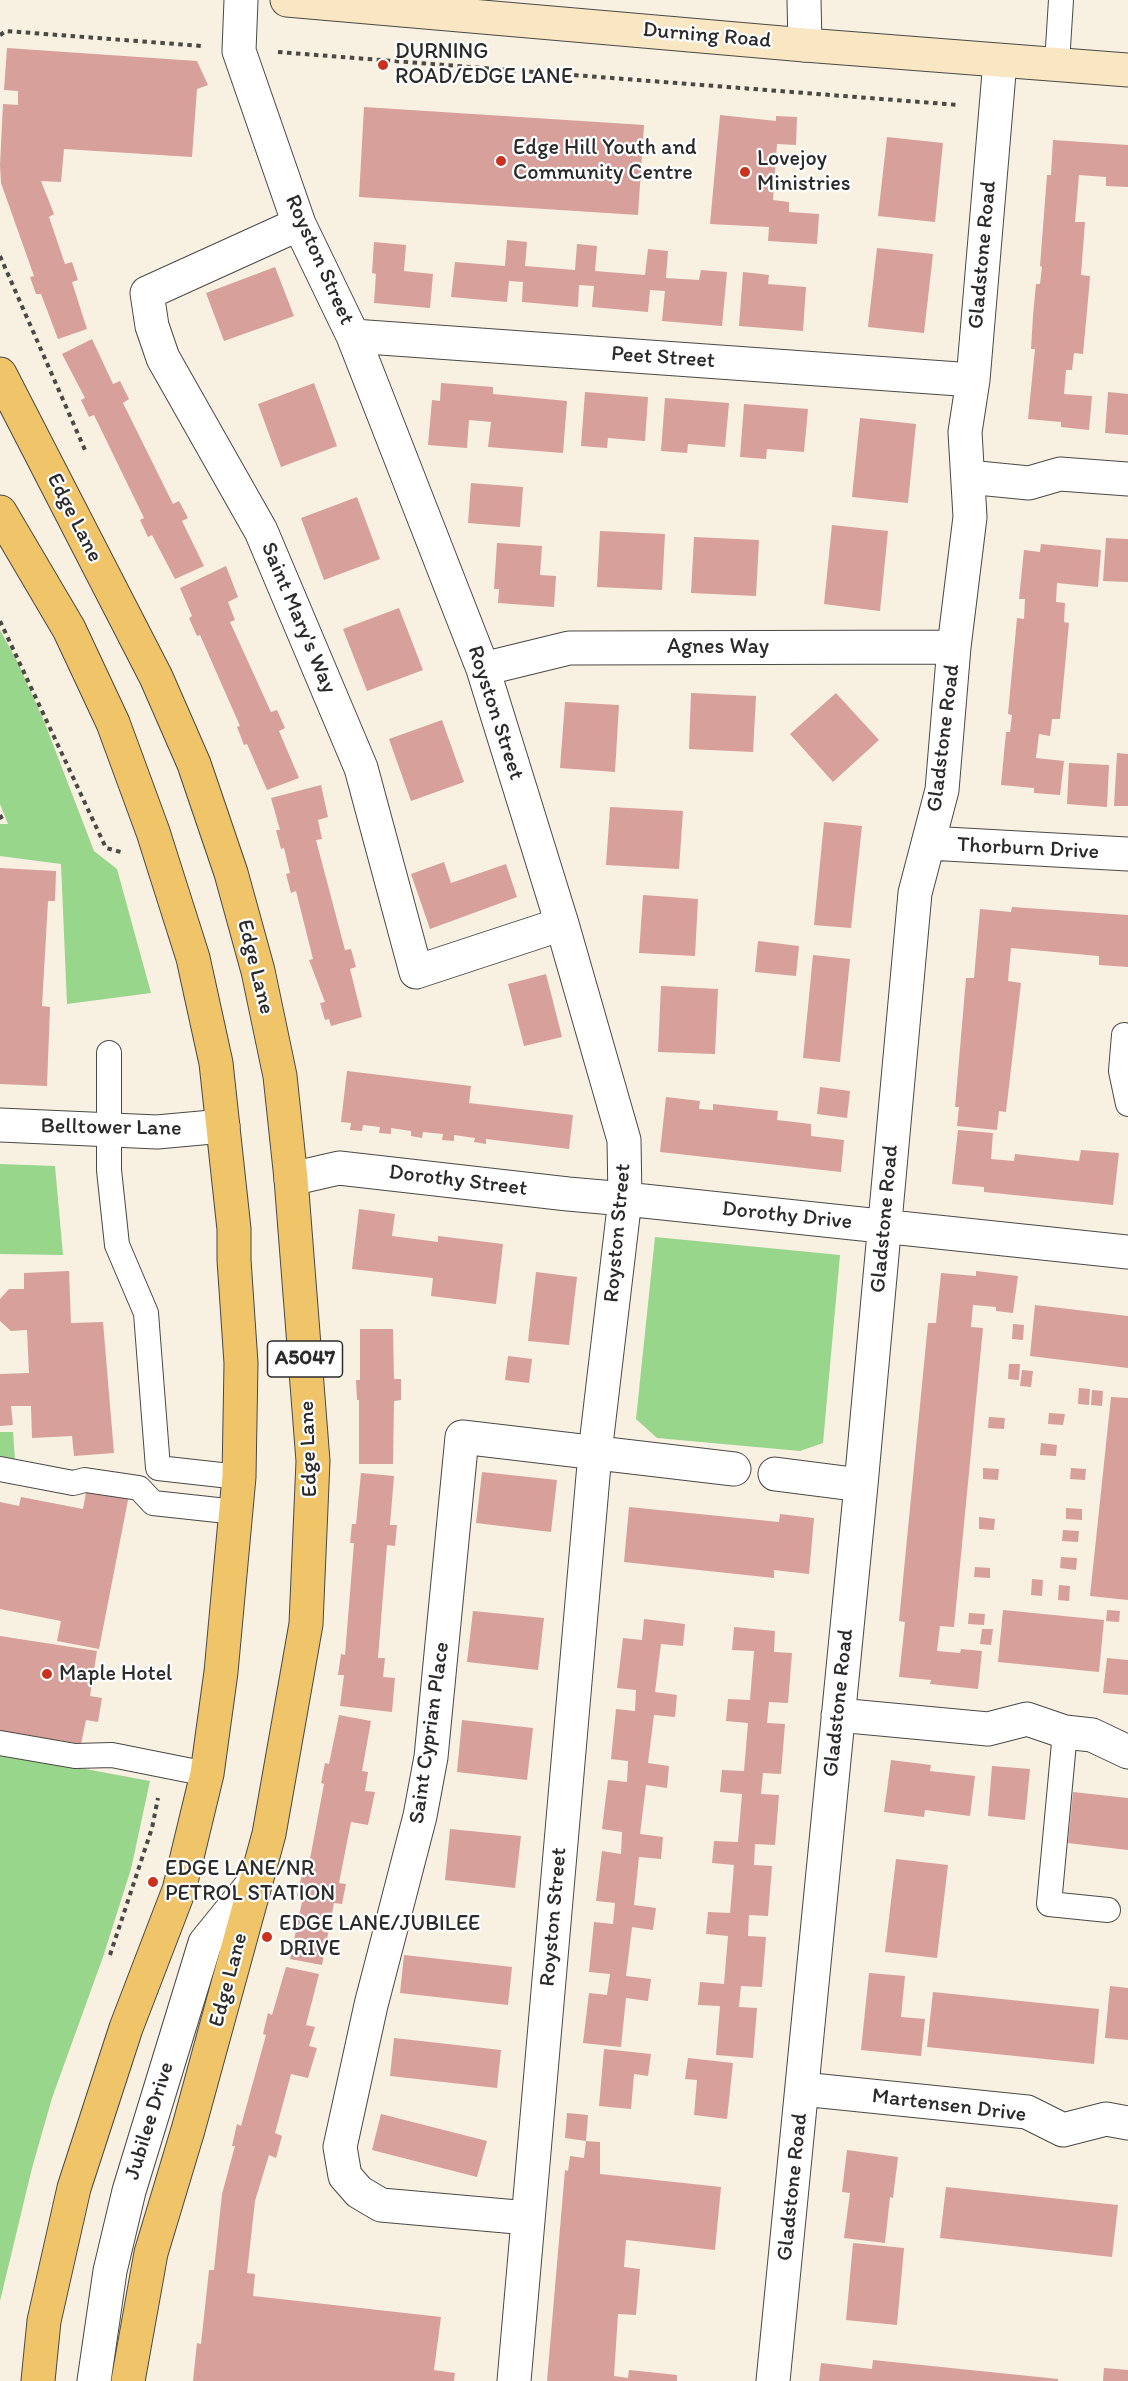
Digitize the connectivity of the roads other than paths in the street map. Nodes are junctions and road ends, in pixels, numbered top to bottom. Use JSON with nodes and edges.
{"nodes":[{"id":1,"x":241,"y":0,"type":"edge"},
{"id":2,"x":287,"y":0,"type":"edge"},
{"id":3,"x":804,"y":0,"type":"edge"},
{"id":4,"x":1061,"y":0,"type":"edge"},
{"id":5,"x":805,"y":45,"type":"junction"},
{"id":6,"x":1000,"y":61,"type":"junction"},
{"id":7,"x":1057,"y":63,"type":"junction"},
{"id":8,"x":1128,"y":70,"type":"edge"},
{"id":9,"x":299,"y":224,"type":"junction"},
{"id":10,"x":353,"y":336,"type":"junction"},
{"id":11,"x":0,"y":374,"type":"edge"},
{"id":12,"x":973,"y":380,"type":"junction"},
{"id":13,"x":968,"y":477,"type":"junction"},
{"id":14,"x":1128,"y":479,"type":"edge"},
{"id":15,"x":0,"y":512,"type":"edge"},
{"id":16,"x":954,"y":647,"type":"junction"},
{"id":17,"x":483,"y":669,"type":"junction"},
{"id":18,"x":928,"y":843,"type":"junction"},
{"id":19,"x":1128,"y":854,"type":"edge"},
{"id":20,"x":562,"y":924,"type":"junction"},
{"id":21,"x":1125,"y":1035,"type":"dead end"},
{"id":22,"x":110,"y":1053,"type":"dead end"},
{"id":23,"x":1128,"y":1104,"type":"edge"},
{"id":24,"x":0,"y":1125,"type":"edge"},
{"id":25,"x":222,"y":1126,"type":"junction"},
{"id":26,"x":110,"y":1130,"type":"junction"},
{"id":27,"x":291,"y":1179,"type":"junction"},
{"id":28,"x":625,"y":1198,"type":"junction"},
{"id":29,"x":885,"y":1227,"type":"junction"},
{"id":30,"x":1128,"y":1252,"type":"edge"},
{"id":31,"x":595,"y":1453,"type":"junction"},
{"id":32,"x":0,"y":1469,"type":"edge"},
{"id":33,"x":734,"y":1469,"type":"dead end"},
{"id":34,"x":774,"y":1474,"type":"dead end"},
{"id":35,"x":239,"y":1477,"type":"junction"},
{"id":36,"x":861,"y":1485,"type":"junction"},
{"id":37,"x":236,"y":1512,"type":"junction"},
{"id":38,"x":838,"y":1715,"type":"junction"},
{"id":39,"x":1065,"y":1732,"type":"junction"},
{"id":40,"x":0,"y":1743,"type":"edge"},
{"id":41,"x":1128,"y":1752,"type":"edge"},
{"id":42,"x":207,"y":1774,"type":"junction"},
{"id":43,"x":256,"y":1880,"type":"junction"},
{"id":44,"x":1108,"y":1910,"type":"dead end"},
{"id":45,"x":802,"y":2089,"type":"junction"},
{"id":46,"x":1128,"y":2122,"type":"edge"},
{"id":47,"x":528,"y":2218,"type":"junction"},
{"id":48,"x":38,"y":2381,"type":"edge"},
{"id":49,"x":94,"y":2381,"type":"edge"},
{"id":50,"x":128,"y":2381,"type":"edge"},
{"id":51,"x":514,"y":2381,"type":"edge"},
{"id":52,"x":773,"y":2381,"type":"edge"}],
"edges":[{"from":1,"to":9,"type":"street","name":"Royston Street"},
{"from":2,"to":5,"type":"main road","name":"Durning Road"},
{"from":3,"to":5,"type":"street"},
{"from":4,"to":7,"type":"lane"},
{"from":5,"to":6,"type":"main road","name":"Durning Road"},
{"from":6,"to":7,"type":"main road","name":"Durning Road"},
{"from":6,"to":12,"type":"street","name":"Gladstone Road"},
{"from":7,"to":8,"type":"main road","name":"Durning Road"},
{"from":9,"to":10,"type":"street","name":"Royston Street"},
{"from":9,"to":20,"type":"street","name":"Saint Mary's Way"},
{"from":10,"to":12,"type":"street","name":"Peet Street"},
{"from":10,"to":17,"type":"street","name":"Royston Street"},
{"from":11,"to":27,"type":"highway","name":"Edge Lane","number":"A5047"},
{"from":12,"to":13,"type":"street","name":"Gladstone Road"},
{"from":13,"to":14,"type":"street"},
{"from":13,"to":16,"type":"street","name":"Gladstone Road"},
{"from":15,"to":25,"type":"highway","number":"A5047"},
{"from":16,"to":17,"type":"street","name":"Agnes Way"},
{"from":16,"to":18,"type":"street","name":"Gladstone Road"},
{"from":17,"to":20,"type":"street","name":"Royston Street"},
{"from":18,"to":19,"type":"street","name":"Thorburn Drive"},
{"from":18,"to":29,"type":"street","name":"Gladstone Road"},
{"from":20,"to":28,"type":"street","name":"Royston Street"},
{"from":21,"to":23,"type":"lane"},
{"from":22,"to":26,"type":"lane"},
{"from":24,"to":26,"type":"street","name":"Belltower Lane"},
{"from":25,"to":26,"type":"street","name":"Belltower Lane"},
{"from":25,"to":35,"type":"highway","number":"A5047"},
{"from":26,"to":35,"type":"lane"},
{"from":27,"to":28,"type":"street","name":"Dorothy Street"},
{"from":27,"to":43,"type":"highway","name":"Edge Lane","number":"A5047"},
{"from":28,"to":29,"type":"street","name":"Dorothy Drive"},
{"from":28,"to":31,"type":"street","name":"Royston Street"},
{"from":29,"to":30,"type":"street","name":"Dorothy Drive"},
{"from":29,"to":36,"type":"street","name":"Gladstone Road"},
{"from":31,"to":33,"type":"street"},
{"from":31,"to":47,"type":"street","name":"Royston Street"},
{"from":31,"to":47,"type":"street","name":"Saint Cyprian Place"},
{"from":32,"to":37,"type":"lane"},
{"from":34,"to":36,"type":"street"},
{"from":35,"to":37,"type":"highway","number":"A5047"},
{"from":36,"to":38,"type":"street","name":"Gladstone Road"},
{"from":37,"to":42,"type":"highway","number":"A5047"},
{"from":38,"to":39,"type":"street"},
{"from":38,"to":45,"type":"street","name":"Gladstone Road"},
{"from":39,"to":41,"type":"street"},
{"from":39,"to":44,"type":"lane"},
{"from":40,"to":42,"type":"lane"},
{"from":42,"to":48,"type":"highway","number":"A5047"},
{"from":43,"to":49,"type":"street","name":"Jubilee Drive"},
{"from":43,"to":50,"type":"highway","name":"Edge Lane","number":"A5047"},
{"from":45,"to":46,"type":"street","name":"Martensen Drive"},
{"from":45,"to":52,"type":"street","name":"Gladstone Road"},
{"from":47,"to":51,"type":"street","name":"Royston Street"}]}
